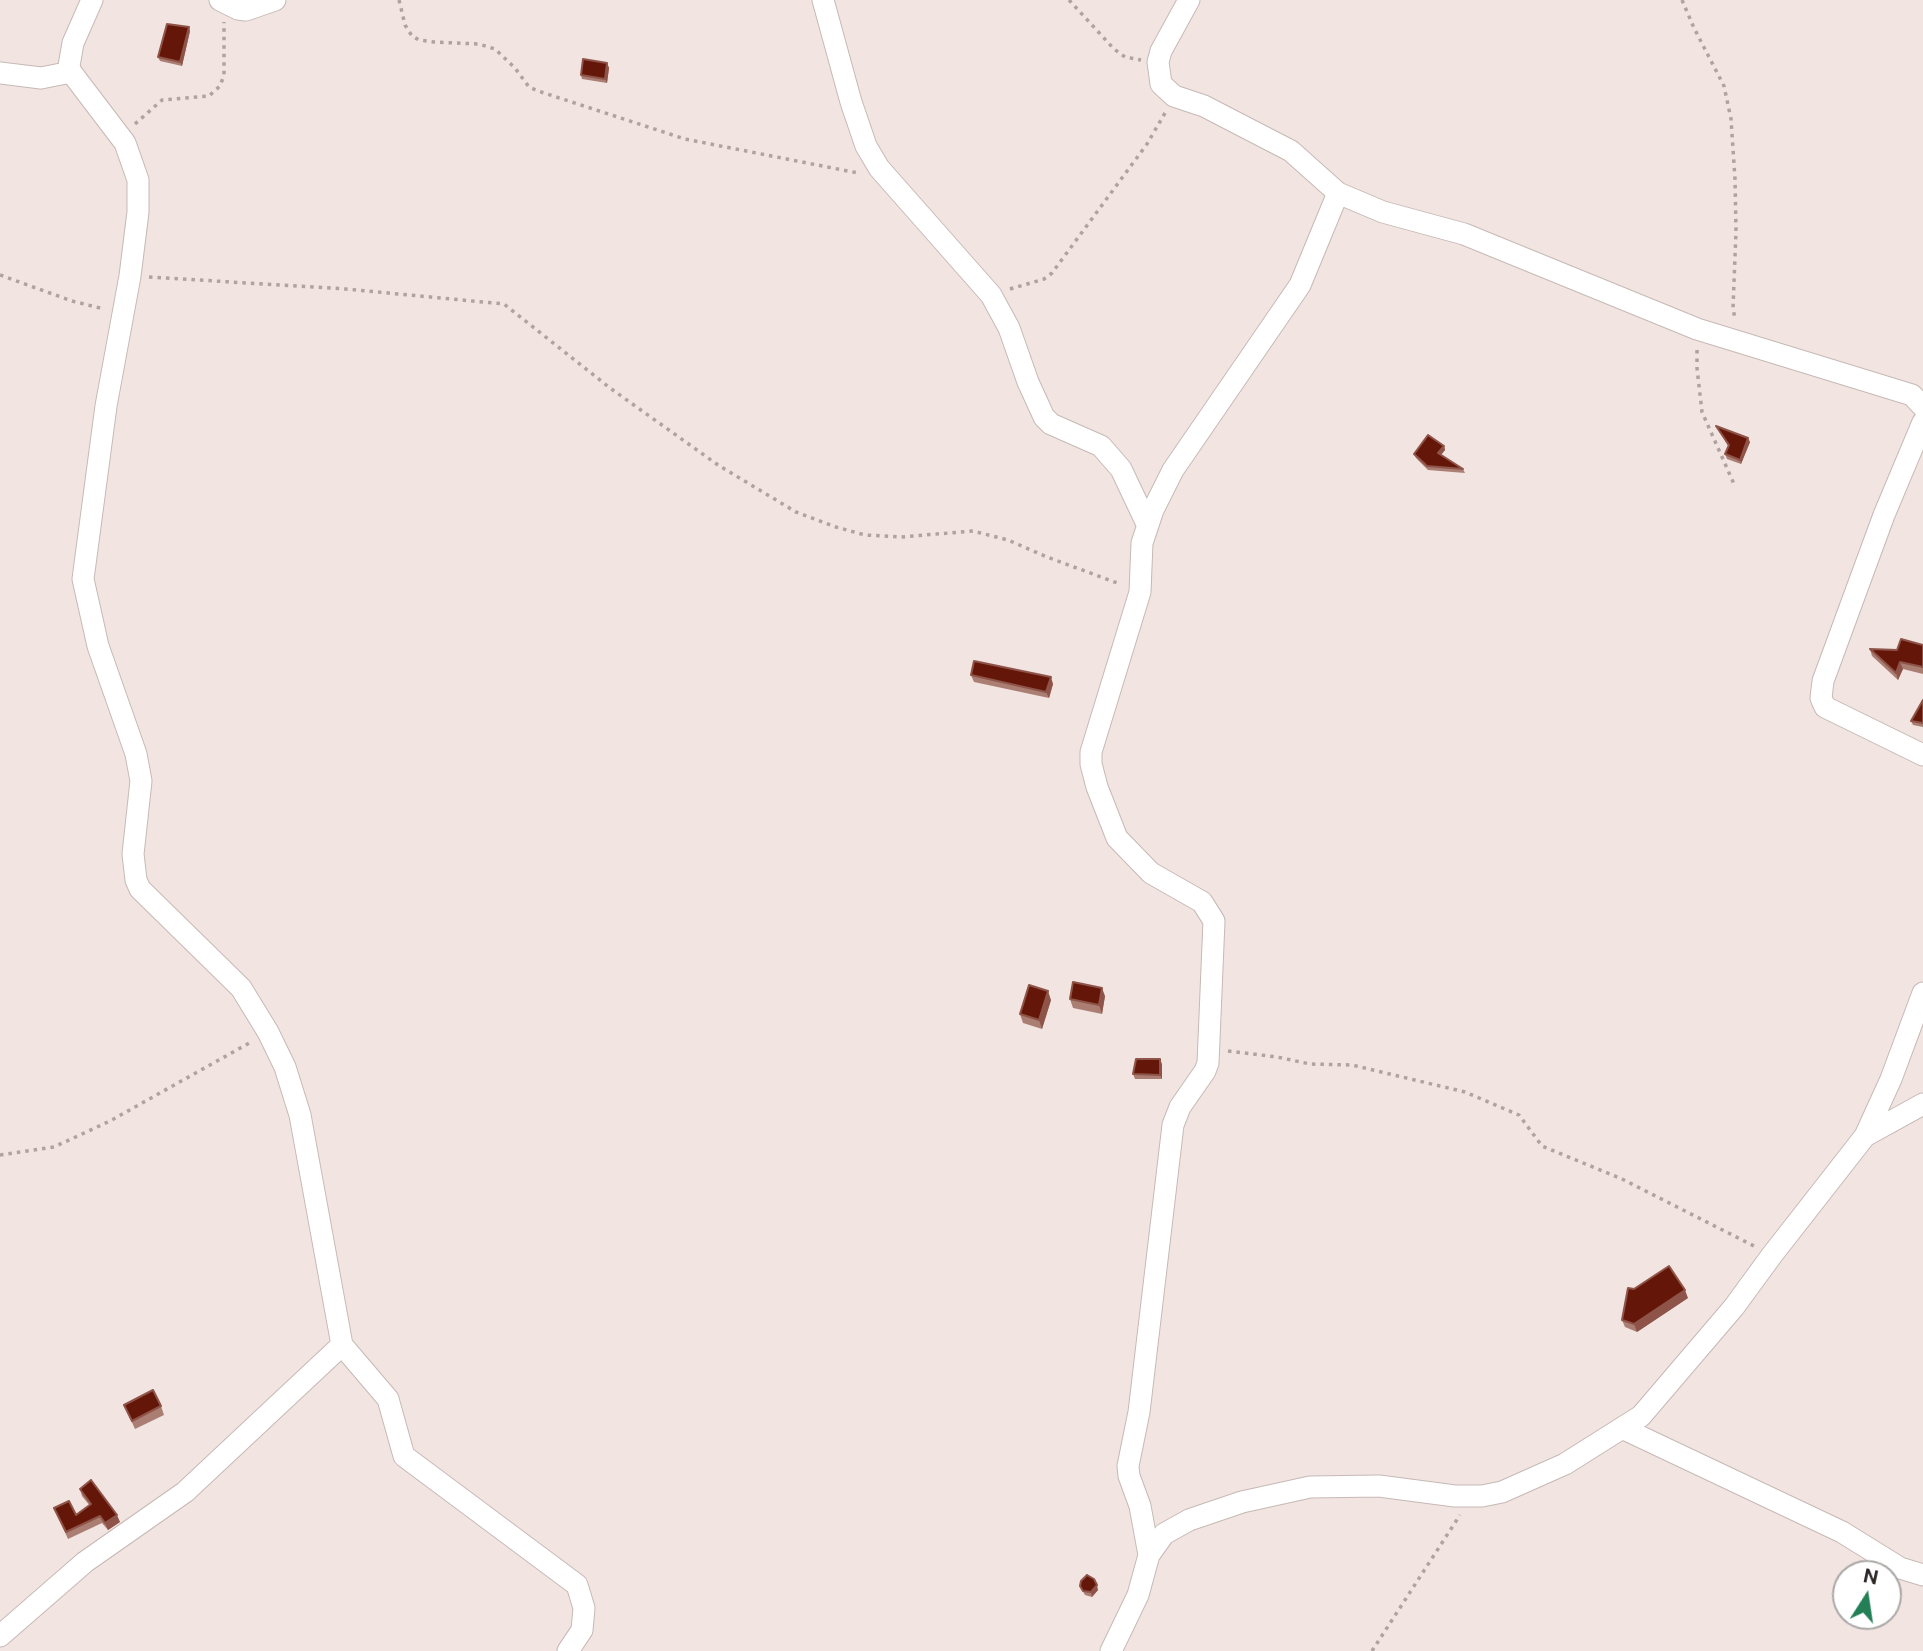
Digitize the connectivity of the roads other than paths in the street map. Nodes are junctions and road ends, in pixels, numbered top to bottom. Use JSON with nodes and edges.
{"nodes":[{"id":1,"x":73,"y":0,"type":"edge"},
{"id":2,"x":92,"y":0,"type":"edge"},
{"id":3,"x":275,"y":0,"type":"edge"},
{"id":4,"x":823,"y":0,"type":"edge"},
{"id":5,"x":1189,"y":0,"type":"edge"},
{"id":6,"x":229,"y":5,"type":"edge"},
{"id":7,"x":73,"y":43,"type":"junction"},
{"id":8,"x":71,"y":72,"type":"junction"},
{"id":9,"x":0,"y":73,"type":"edge"},
{"id":10,"x":1338,"y":193,"type":"junction"},
{"id":11,"x":1923,"y":407,"type":"edge"},
{"id":12,"x":1923,"y":422,"type":"edge"},
{"id":13,"x":1147,"y":524,"type":"junction"},
{"id":14,"x":1923,"y":755,"type":"edge"},
{"id":15,"x":1923,"y":993,"type":"edge"},
{"id":16,"x":1923,"y":1104,"type":"edge"},
{"id":17,"x":1866,"y":1136,"type":"junction"},
{"id":18,"x":342,"y":1345,"type":"junction"},
{"id":19,"x":1622,"y":1428,"type":"junction"},
{"id":20,"x":1149,"y":1555,"type":"junction"},
{"id":21,"x":1923,"y":1576,"type":"edge"},
{"id":22,"x":0,"y":1636,"type":"edge"},
{"id":23,"x":568,"y":1651,"type":"edge"},
{"id":24,"x":1111,"y":1651,"type":"edge"}],
"edges":[{"from":1,"to":7,"type":"street"},
{"from":2,"to":7,"type":"street"},
{"from":3,"to":6,"type":"street"},
{"from":4,"to":13,"type":"street"},
{"from":5,"to":10,"type":"street"},
{"from":7,"to":8,"type":"street"},
{"from":8,"to":9,"type":"street"},
{"from":8,"to":18,"type":"street"},
{"from":10,"to":11,"type":"street"},
{"from":10,"to":13,"type":"street"},
{"from":12,"to":14,"type":"street"},
{"from":13,"to":20,"type":"street"},
{"from":15,"to":17,"type":"street"},
{"from":16,"to":17,"type":"street"},
{"from":17,"to":19,"type":"street"},
{"from":18,"to":22,"type":"street"},
{"from":18,"to":23,"type":"street"},
{"from":19,"to":20,"type":"street"},
{"from":19,"to":21,"type":"street"},
{"from":20,"to":24,"type":"street"}]}
